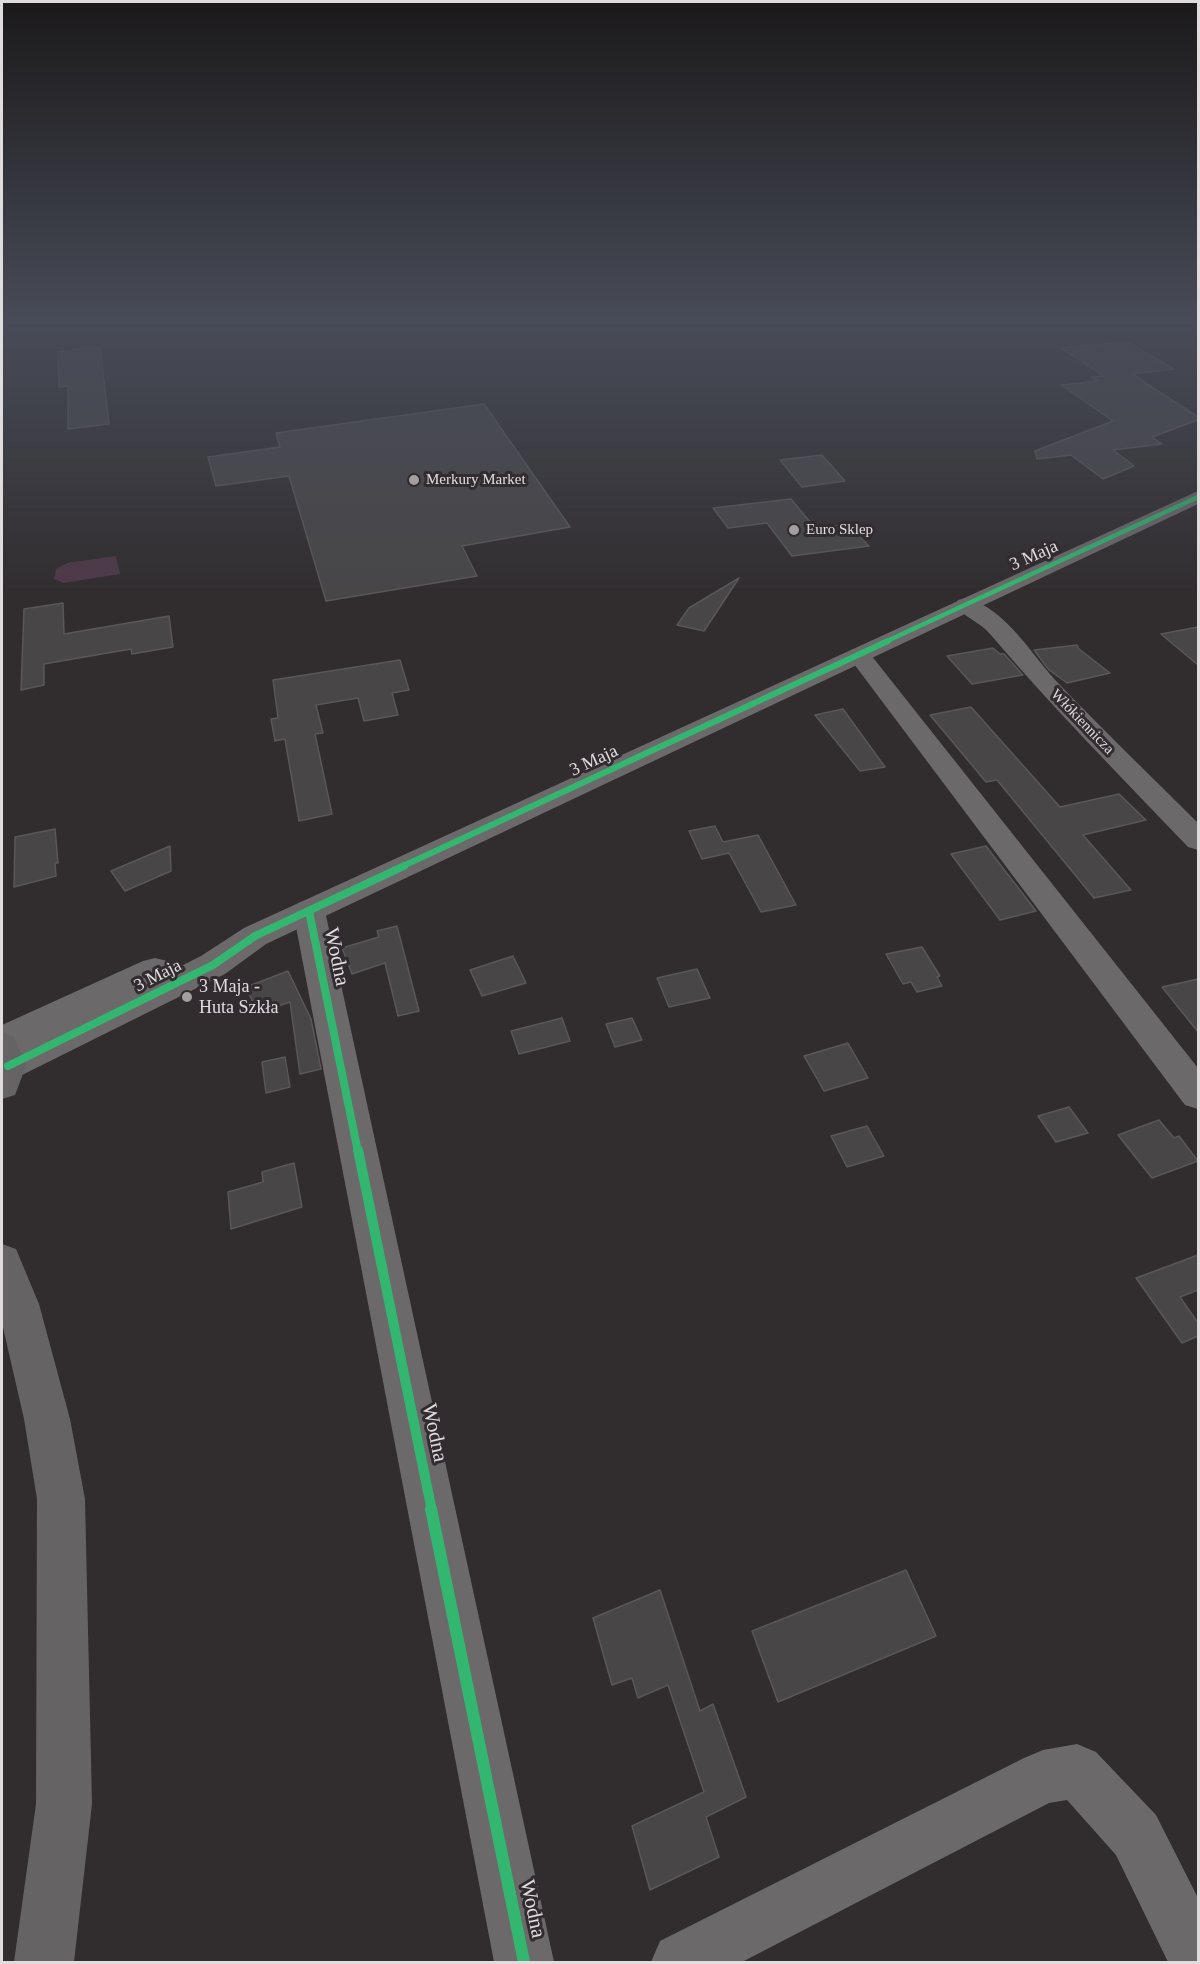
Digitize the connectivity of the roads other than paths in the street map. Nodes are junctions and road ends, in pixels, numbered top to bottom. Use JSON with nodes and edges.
{"nodes":[{"id":1,"x":1198,"y":497,"type":"edge"},
{"id":2,"x":966,"y":605,"type":"junction"},
{"id":3,"x":859,"y":656,"type":"junction"},
{"id":4,"x":1198,"y":840,"type":"edge"},
{"id":5,"x":309,"y":911,"type":"junction"},
{"id":6,"x":3,"y":1059,"type":"edge"},
{"id":7,"x":1198,"y":1094,"type":"edge"},
{"id":8,"x":2,"y":1263,"type":"edge"},
{"id":9,"x":1198,"y":1959,"type":"edge"},
{"id":10,"x":44,"y":1962,"type":"edge"},
{"id":11,"x":524,"y":1962,"type":"edge"},
{"id":12,"x":681,"y":1962,"type":"edge"}],
"edges":[{"from":1,"to":2,"type":"street","name":"3 Maja"},
{"from":2,"to":3,"type":"street","name":"3 Maja"},
{"from":2,"to":4,"type":"street","name":"Włókiennicza"},
{"from":3,"to":5,"type":"street","name":"3 Maja"},
{"from":3,"to":7,"type":"street"},
{"from":5,"to":6,"type":"street","name":"3 Maja"},
{"from":5,"to":11,"type":"street","name":"Wodna"},
{"from":8,"to":10,"type":"main road"},
{"from":9,"to":12,"type":"street"}]}
